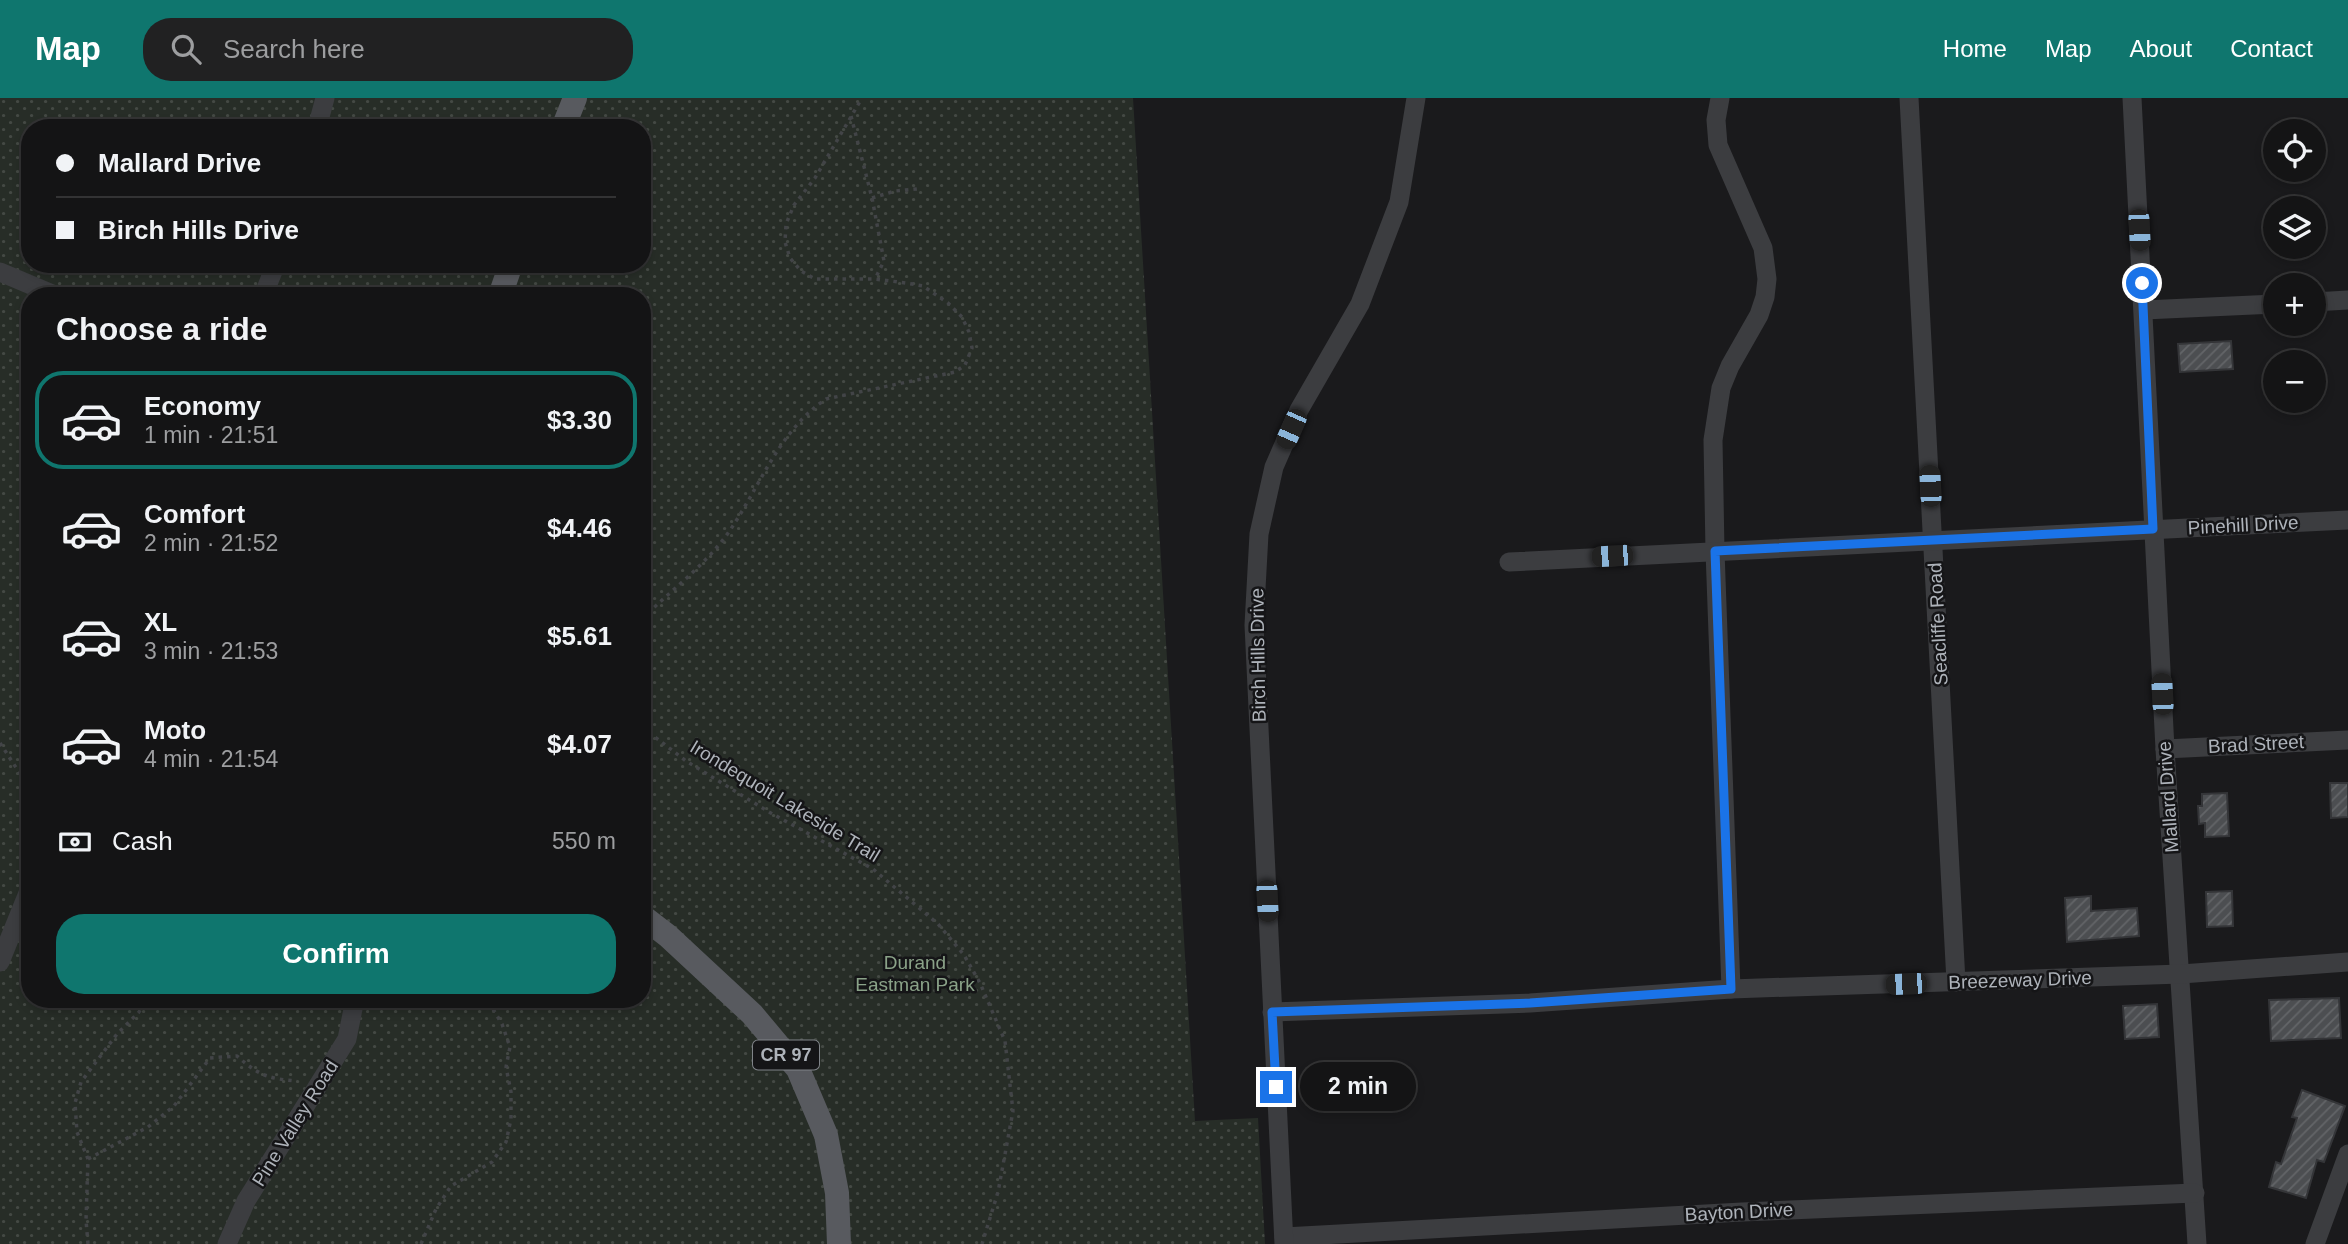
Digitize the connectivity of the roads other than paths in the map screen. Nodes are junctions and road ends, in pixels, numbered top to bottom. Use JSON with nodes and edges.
{"nodes":[{"id":1,"x":325,"y":98,"type":"edge"},
{"id":2,"x":575,"y":98,"type":"edge"},
{"id":3,"x":1416,"y":98,"type":"edge"},
{"id":4,"x":1720,"y":98,"type":"edge"},
{"id":5,"x":1909,"y":98,"type":"edge"},
{"id":6,"x":2132,"y":98,"type":"edge"},
{"id":7,"x":319,"y":119,"type":"edge"},
{"id":8,"x":567,"y":119,"type":"edge"},
{"id":9,"x":0,"y":272,"type":"edge"},
{"id":10,"x":36,"y":287,"type":"edge"},
{"id":11,"x":2348,"y":300,"type":"edge"},
{"id":12,"x":2326,"y":301,"type":"edge"},
{"id":13,"x":2263,"y":305,"type":"edge"},
{"id":14,"x":2144,"y":310,"type":"junction"},
{"id":15,"x":2348,"y":520,"type":"edge"},
{"id":16,"x":2153,"y":529,"type":"junction"},
{"id":17,"x":1933,"y":541,"type":"junction"},
{"id":18,"x":1715,"y":551,"type":"junction"},
{"id":19,"x":1509,"y":562,"type":"dead end"},
{"id":20,"x":2348,"y":740,"type":"edge"},
{"id":21,"x":2165,"y":749,"type":"junction"},
{"id":22,"x":21,"y":910,"type":"edge"},
{"id":23,"x":651,"y":923,"type":"edge"},
{"id":24,"x":0,"y":962,"type":"edge"},
{"id":25,"x":2348,"y":962,"type":"edge"},
{"id":26,"x":2181,"y":974,"type":"junction"},
{"id":27,"x":1956,"y":982,"type":"junction"},
{"id":28,"x":1731,"y":989,"type":"junction"},
{"id":29,"x":353,"y":1008,"type":"edge"},
{"id":30,"x":1272,"y":1012,"type":"junction"},
{"id":31,"x":2348,"y":1154,"type":"edge"},
{"id":32,"x":2195,"y":1193,"type":"junction"},
{"id":33,"x":1284,"y":1240,"type":"edge"},
{"id":34,"x":227,"y":1244,"type":"edge"},
{"id":35,"x":839,"y":1244,"type":"edge"},
{"id":36,"x":2197,"y":1244,"type":"edge"},
{"id":37,"x":2315,"y":1244,"type":"edge"}],
"edges":[{"from":1,"to":7,"type":"street"},
{"from":2,"to":8,"type":"main road"},
{"from":3,"to":30,"type":"street","name":"Birch Hills Drive"},
{"from":4,"to":18,"type":"street"},
{"from":5,"to":17,"type":"street","name":"Seacliffe Road"},
{"from":6,"to":14,"type":"street","name":"Mallard Drive"},
{"from":9,"to":10,"type":"street"},
{"from":11,"to":12,"type":"street"},
{"from":13,"to":14,"type":"street"},
{"from":14,"to":16,"type":"street","name":"Mallard Drive"},
{"from":15,"to":16,"type":"street","name":"Pinehill Drive"},
{"from":16,"to":17,"type":"street","name":"Pinehill Drive"},
{"from":16,"to":21,"type":"street","name":"Mallard Drive"},
{"from":17,"to":18,"type":"street","name":"Pinehill Drive"},
{"from":17,"to":27,"type":"street","name":"Seacliffe Road"},
{"from":18,"to":19,"type":"street","name":"Pinehill Drive"},
{"from":18,"to":28,"type":"street"},
{"from":20,"to":21,"type":"street","name":"Brad Street"},
{"from":21,"to":26,"type":"street","name":"Mallard Drive"},
{"from":22,"to":24,"type":"street"},
{"from":23,"to":35,"type":"main road","number":"CR 97"},
{"from":25,"to":26,"type":"street","name":"Breezeway Drive"},
{"from":26,"to":27,"type":"street","name":"Breezeway Drive"},
{"from":26,"to":32,"type":"street","name":"Mallard Drive"},
{"from":27,"to":28,"type":"street","name":"Breezeway Drive"},
{"from":28,"to":30,"type":"street","name":"Breezeway Drive"},
{"from":29,"to":34,"type":"street","name":"Pine Valley Road"},
{"from":30,"to":33,"type":"street","name":"Birch Hills Drive"},
{"from":31,"to":37,"type":"street"},
{"from":32,"to":33,"type":"street","name":"Bayton Drive"},
{"from":32,"to":36,"type":"street","name":"Mallard Drive"}]}
